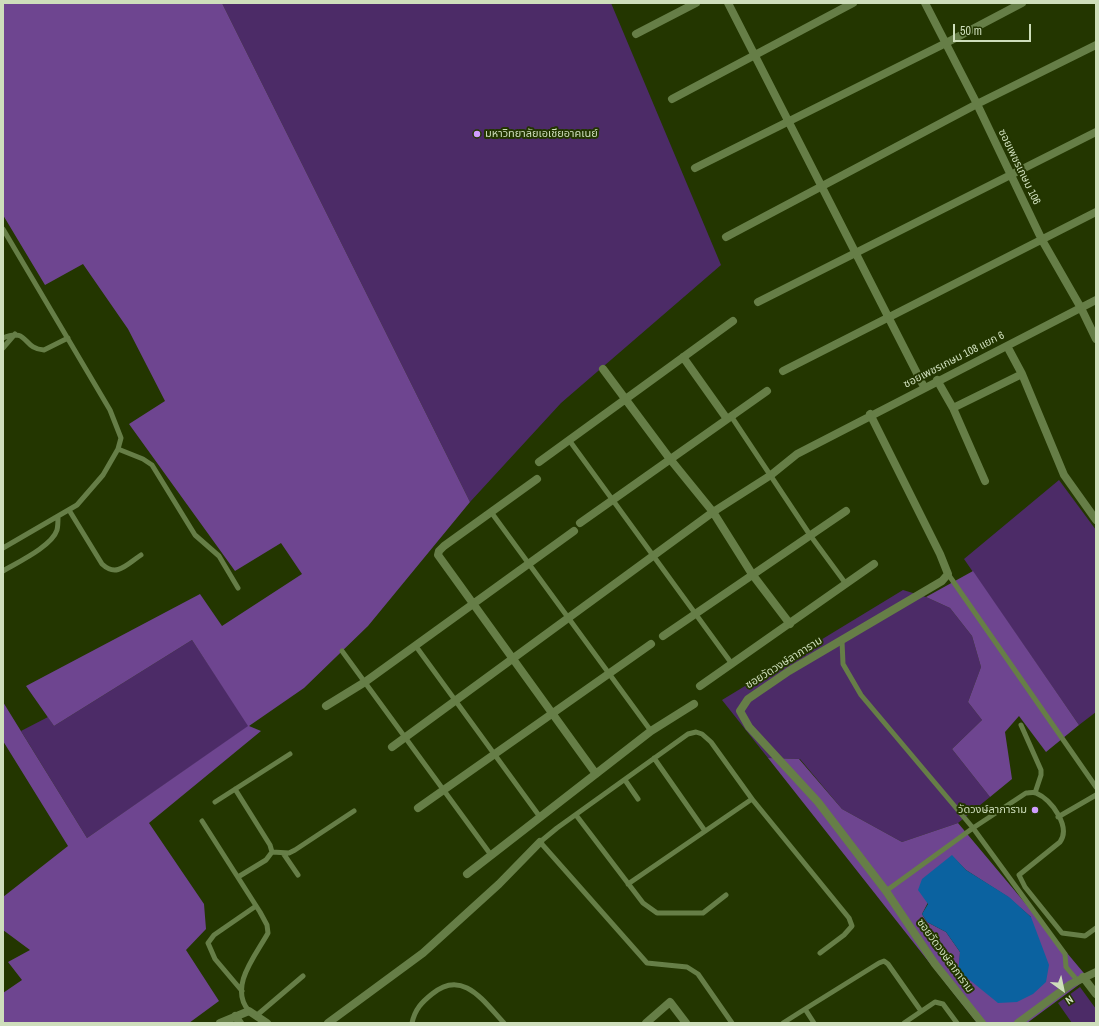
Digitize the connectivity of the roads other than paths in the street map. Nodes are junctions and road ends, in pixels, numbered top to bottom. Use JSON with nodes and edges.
{"nodes":[{"id":1,"x":696,"y":3,"type":"edge"},
{"id":2,"x":728,"y":3,"type":"edge"},
{"id":3,"x":853,"y":3,"type":"edge"},
{"id":4,"x":925,"y":3,"type":"edge"},
{"id":5,"x":1022,"y":3,"type":"edge"},
{"id":6,"x":636,"y":34,"type":"dead end"},
{"id":7,"x":946,"y":43,"type":"junction"},
{"id":8,"x":1096,"y":45,"type":"edge"},
{"id":9,"x":754,"y":55,"type":"junction"},
{"id":10,"x":672,"y":99,"type":"dead end"},
{"id":11,"x":977,"y":104,"type":"junction"},
{"id":12,"x":788,"y":122,"type":"junction"},
{"id":13,"x":1096,"y":132,"type":"edge"},
{"id":14,"x":695,"y":168,"type":"dead end"},
{"id":15,"x":1011,"y":176,"type":"junction"},
{"id":16,"x":822,"y":186,"type":"junction"},
{"id":17,"x":1096,"y":212,"type":"edge"},
{"id":18,"x":3,"y":229,"type":"edge"},
{"id":19,"x":726,"y":237,"type":"dead end"},
{"id":20,"x":1042,"y":240,"type":"junction"},
{"id":21,"x":856,"y":254,"type":"junction"},
{"id":22,"x":1096,"y":300,"type":"edge"},
{"id":23,"x":758,"y":302,"type":"dead end"},
{"id":24,"x":1081,"y":308,"type":"junction"},
{"id":25,"x":889,"y":317,"type":"junction"},
{"id":26,"x":732,"y":321,"type":"dead end"},
{"id":27,"x":16,"y":334,"type":"junction"},
{"id":28,"x":3,"y":338,"type":"edge"},
{"id":29,"x":68,"y":338,"type":"junction"},
{"id":30,"x":1096,"y":339,"type":"edge"},
{"id":31,"x":1007,"y":346,"type":"junction"},
{"id":32,"x":3,"y":348,"type":"edge"},
{"id":33,"x":683,"y":357,"type":"junction"},
{"id":34,"x":603,"y":369,"type":"dead end"},
{"id":35,"x":783,"y":371,"type":"dead end"},
{"id":36,"x":1022,"y":374,"type":"junction"},
{"id":37,"x":937,"y":380,"type":"junction"},
{"id":38,"x":924,"y":387,"type":"junction"},
{"id":39,"x":767,"y":391,"type":"dead end"},
{"id":40,"x":626,"y":398,"type":"junction"},
{"id":41,"x":953,"y":408,"type":"junction"},
{"id":42,"x":870,"y":414,"type":"junction"},
{"id":43,"x":729,"y":418,"type":"junction"},
{"id":44,"x":569,"y":440,"type":"junction"},
{"id":45,"x":118,"y":449,"type":"junction"},
{"id":46,"x":670,"y":459,"type":"junction"},
{"id":47,"x":539,"y":462,"type":"dead end"},
{"id":48,"x":771,"y":475,"type":"junction"},
{"id":49,"x":536,"y":479,"type":"dead end"},
{"id":50,"x":985,"y":481,"type":"dead end"},
{"id":51,"x":612,"y":500,"type":"junction"},
{"id":52,"x":69,"y":510,"type":"junction"},
{"id":53,"x":846,"y":511,"type":"dead end"},
{"id":54,"x":491,"y":512,"type":"junction"},
{"id":55,"x":713,"y":512,"type":"junction"},
{"id":56,"x":58,"y":517,"type":"junction"},
{"id":57,"x":1096,"y":520,"type":"edge"},
{"id":58,"x":580,"y":523,"type":"dead end"},
{"id":59,"x":574,"y":531,"type":"dead end"},
{"id":60,"x":810,"y":535,"type":"junction"},
{"id":61,"x":3,"y":548,"type":"edge"},
{"id":62,"x":141,"y":555,"type":"dead end"},
{"id":63,"x":654,"y":555,"type":"junction"},
{"id":64,"x":528,"y":564,"type":"junction"},
{"id":65,"x":874,"y":564,"type":"dead end"},
{"id":66,"x":3,"y":571,"type":"edge"},
{"id":67,"x":752,"y":574,"type":"junction"},
{"id":68,"x":948,"y":574,"type":"junction"},
{"id":69,"x":846,"y":584,"type":"junction"},
{"id":70,"x":238,"y":588,"type":"dead end"},
{"id":71,"x":473,"y":603,"type":"junction"},
{"id":72,"x":695,"y":613,"type":"junction"},
{"id":73,"x":569,"y":618,"type":"junction"},
{"id":74,"x":790,"y":624,"type":"junction"},
{"id":75,"x":663,"y":636,"type":"dead end"},
{"id":76,"x":842,"y":641,"type":"junction"},
{"id":77,"x":651,"y":644,"type":"dead end"},
{"id":78,"x":416,"y":645,"type":"junction"},
{"id":79,"x":342,"y":651,"type":"dead end"},
{"id":80,"x":512,"y":660,"type":"junction"},
{"id":81,"x":732,"y":664,"type":"junction"},
{"id":82,"x":609,"y":674,"type":"junction"},
{"id":83,"x":365,"y":682,"type":"junction"},
{"id":84,"x":700,"y":686,"type":"dead end"},
{"id":85,"x":456,"y":701,"type":"junction"},
{"id":86,"x":694,"y":704,"type":"dead end"},
{"id":87,"x":326,"y":706,"type":"dead end"},
{"id":88,"x":552,"y":714,"type":"junction"},
{"id":89,"x":1022,"y":725,"type":"dead end"},
{"id":90,"x":651,"y":732,"type":"junction"},
{"id":91,"x":406,"y":737,"type":"junction"},
{"id":92,"x":392,"y":747,"type":"dead end"},
{"id":93,"x":290,"y":754,"type":"dead end"},
{"id":94,"x":495,"y":754,"type":"junction"},
{"id":95,"x":654,"y":758,"type":"junction"},
{"id":96,"x":596,"y":774,"type":"junction"},
{"id":97,"x":625,"y":780,"type":"junction"},
{"id":98,"x":1096,"y":787,"type":"edge"},
{"id":99,"x":235,"y":790,"type":"junction"},
{"id":100,"x":443,"y":790,"type":"junction"},
{"id":101,"x":1035,"y":793,"type":"junction"},
{"id":102,"x":1096,"y":795,"type":"edge"},
{"id":103,"x":638,"y":799,"type":"dead end"},
{"id":104,"x":752,"y":799,"type":"junction"},
{"id":105,"x":215,"y":802,"type":"dead end"},
{"id":106,"x":418,"y":808,"type":"dead end"},
{"id":107,"x":354,"y":810,"type":"dead end"},
{"id":108,"x":576,"y":815,"type":"junction"},
{"id":109,"x":540,"y":817,"type":"junction"},
{"id":110,"x":1058,"y":817,"type":"junction"},
{"id":111,"x":202,"y":821,"type":"dead end"},
{"id":112,"x":973,"y":828,"type":"junction"},
{"id":113,"x":705,"y":831,"type":"junction"},
{"id":114,"x":540,"y":842,"type":"junction"},
{"id":115,"x":272,"y":852,"type":"junction"},
{"id":116,"x":283,"y":852,"type":"junction"},
{"id":117,"x":491,"y":855,"type":"junction"},
{"id":118,"x":466,"y":874,"type":"dead end"},
{"id":119,"x":298,"y":876,"type":"dead end"},
{"id":120,"x":238,"y":877,"type":"junction"},
{"id":121,"x":628,"y":884,"type":"junction"},
{"id":122,"x":886,"y":891,"type":"junction"},
{"id":123,"x":726,"y":895,"type":"dead end"},
{"id":124,"x":256,"y":906,"type":"junction"},
{"id":125,"x":1096,"y":928,"type":"edge"},
{"id":126,"x":820,"y":953,"type":"dead end"},
{"id":127,"x":1096,"y":972,"type":"edge"},
{"id":128,"x":303,"y":976,"type":"dead end"},
{"id":129,"x":1080,"y":979,"type":"junction"},
{"id":130,"x":242,"y":991,"type":"junction"},
{"id":131,"x":1096,"y":994,"type":"edge"},
{"id":132,"x":805,"y":1009,"type":"junction"},
{"id":133,"x":921,"y":1010,"type":"junction"},
{"id":134,"x":249,"y":1011,"type":"junction"},
{"id":135,"x":235,"y":1016,"type":"junction"},
{"id":136,"x":256,"y":1016,"type":"junction"},
{"id":137,"x":220,"y":1023,"type":"edge"},
{"id":138,"x":240,"y":1023,"type":"edge"},
{"id":139,"x":267,"y":1023,"type":"edge"},
{"id":140,"x":328,"y":1023,"type":"edge"},
{"id":141,"x":412,"y":1023,"type":"edge"},
{"id":142,"x":504,"y":1023,"type":"edge"},
{"id":143,"x":646,"y":1023,"type":"edge"},
{"id":144,"x":686,"y":1023,"type":"edge"},
{"id":145,"x":732,"y":1023,"type":"edge"},
{"id":146,"x":783,"y":1023,"type":"edge"},
{"id":147,"x":814,"y":1023,"type":"edge"},
{"id":148,"x":904,"y":1023,"type":"edge"},
{"id":149,"x":957,"y":1023,"type":"edge"},
{"id":150,"x":982,"y":1023,"type":"edge"},
{"id":151,"x":1018,"y":1023,"type":"edge"}],
"edges":[{"from":1,"to":6,"type":"street"},
{"from":2,"to":9,"type":"street"},
{"from":3,"to":9,"type":"street"},
{"from":4,"to":7,"type":"street","name":"ซอยเพชรเกษม 106"},
{"from":5,"to":7,"type":"street"},
{"from":7,"to":11,"type":"street","name":"ซอยเพชรเกษม 106"},
{"from":7,"to":12,"type":"street"},
{"from":8,"to":11,"type":"street"},
{"from":9,"to":10,"type":"street"},
{"from":9,"to":12,"type":"street"},
{"from":11,"to":15,"type":"street","name":"ซอยเพชรเกษม 106"},
{"from":11,"to":16,"type":"street"},
{"from":12,"to":14,"type":"street"},
{"from":12,"to":16,"type":"street"},
{"from":13,"to":15,"type":"street"},
{"from":15,"to":20,"type":"street","name":"ซอยเพชรเกษม 106"},
{"from":15,"to":21,"type":"street"},
{"from":16,"to":19,"type":"street"},
{"from":16,"to":21,"type":"street"},
{"from":17,"to":20,"type":"street"},
{"from":18,"to":29,"type":"lane"},
{"from":20,"to":24,"type":"street","name":"ซอยเพชรเกษม 106"},
{"from":20,"to":25,"type":"street"},
{"from":21,"to":23,"type":"street"},
{"from":21,"to":25,"type":"street"},
{"from":22,"to":24,"type":"street","name":"ซอยเพชรเกษม 108 แยก 6"},
{"from":24,"to":30,"type":"street","name":"ซอยเพชรเกษม 106"},
{"from":24,"to":31,"type":"street","name":"ซอยเพชรเกษม 108 แยก 6"},
{"from":25,"to":35,"type":"street"},
{"from":25,"to":38,"type":"street"},
{"from":26,"to":33,"type":"street"},
{"from":27,"to":28,"type":"lane"},
{"from":27,"to":29,"type":"lane"},
{"from":27,"to":32,"type":"lane"},
{"from":29,"to":45,"type":"lane"},
{"from":31,"to":36,"type":"street"},
{"from":31,"to":37,"type":"street","name":"ซอยเพชรเกษม 108 แยก 6"},
{"from":33,"to":40,"type":"street"},
{"from":33,"to":43,"type":"street"},
{"from":34,"to":40,"type":"street"},
{"from":36,"to":41,"type":"street"},
{"from":36,"to":57,"type":"street"},
{"from":37,"to":38,"type":"street","name":"ซอยเพชรเกษม 108 แยก 6"},
{"from":37,"to":41,"type":"street"},
{"from":38,"to":42,"type":"street","name":"ซอยเพชรเกษม 108 แยก 6"},
{"from":39,"to":43,"type":"street"},
{"from":40,"to":44,"type":"street"},
{"from":40,"to":46,"type":"street"},
{"from":41,"to":50,"type":"street"},
{"from":42,"to":48,"type":"street","name":"ซอยเพชรเกษม 108 แยก 6"},
{"from":42,"to":68,"type":"street"},
{"from":43,"to":46,"type":"street"},
{"from":43,"to":48,"type":"lane"},
{"from":44,"to":47,"type":"street"},
{"from":44,"to":51,"type":"lane"},
{"from":45,"to":52,"type":"lane"},
{"from":45,"to":70,"type":"lane"},
{"from":46,"to":51,"type":"street"},
{"from":46,"to":55,"type":"street"},
{"from":48,"to":55,"type":"street","name":"ซอยเพชรเกษม 108 แยก 6"},
{"from":48,"to":60,"type":"lane"},
{"from":49,"to":54,"type":"street"},
{"from":51,"to":58,"type":"street"},
{"from":51,"to":63,"type":"lane"},
{"from":52,"to":56,"type":"lane"},
{"from":52,"to":62,"type":"lane"},
{"from":53,"to":60,"type":"street"},
{"from":54,"to":64,"type":"lane"},
{"from":54,"to":71,"type":"street"},
{"from":55,"to":63,"type":"street","name":"ซอยเพชรเกษม 108 แยก 6"},
{"from":55,"to":67,"type":"street"},
{"from":56,"to":61,"type":"lane"},
{"from":56,"to":66,"type":"lane"},
{"from":59,"to":64,"type":"street"},
{"from":60,"to":67,"type":"street"},
{"from":60,"to":69,"type":"lane"},
{"from":63,"to":72,"type":"lane"},
{"from":63,"to":73,"type":"street","name":"ซอยเพชรเกษม 108 แยก 6"},
{"from":64,"to":71,"type":"street"},
{"from":64,"to":73,"type":"lane"},
{"from":65,"to":69,"type":"street"},
{"from":67,"to":72,"type":"street"},
{"from":67,"to":74,"type":"street"},
{"from":68,"to":76,"type":"street","name":"ซอยวัดวงษ์ลาภาราม"},
{"from":68,"to":98,"type":"lane"},
{"from":69,"to":74,"type":"street"},
{"from":71,"to":78,"type":"street"},
{"from":71,"to":80,"type":"street"},
{"from":72,"to":75,"type":"street"},
{"from":72,"to":81,"type":"lane"},
{"from":73,"to":80,"type":"street","name":"ซอยเพชรเกษม 108 แยก 6"},
{"from":73,"to":82,"type":"lane"},
{"from":74,"to":81,"type":"street"},
{"from":76,"to":112,"type":"lane"},
{"from":76,"to":122,"type":"street","name":"ซอยวัดวงษ์ลาภาราม"},
{"from":77,"to":82,"type":"street"},
{"from":78,"to":83,"type":"street"},
{"from":78,"to":85,"type":"lane"},
{"from":79,"to":83,"type":"lane"},
{"from":80,"to":85,"type":"street","name":"ซอยเพชรเกษม 108 แยก 6"},
{"from":80,"to":88,"type":"street"},
{"from":81,"to":84,"type":"street"},
{"from":82,"to":88,"type":"street"},
{"from":82,"to":90,"type":"lane"},
{"from":83,"to":87,"type":"street"},
{"from":83,"to":91,"type":"lane"},
{"from":85,"to":91,"type":"street","name":"ซอยเพชรเกษม 108 แยก 6"},
{"from":85,"to":94,"type":"lane"},
{"from":86,"to":90,"type":"street"},
{"from":88,"to":94,"type":"street"},
{"from":88,"to":96,"type":"street"},
{"from":89,"to":101,"type":"lane"},
{"from":90,"to":96,"type":"street"},
{"from":91,"to":92,"type":"street","name":"ซอยเพชรเกษม 108 แยก 6"},
{"from":91,"to":100,"type":"lane"},
{"from":93,"to":99,"type":"lane"},
{"from":94,"to":100,"type":"street"},
{"from":94,"to":109,"type":"lane"},
{"from":95,"to":97,"type":"lane"},
{"from":95,"to":104,"type":"lane"},
{"from":95,"to":113,"type":"lane"},
{"from":96,"to":109,"type":"street"},
{"from":97,"to":103,"type":"lane"},
{"from":97,"to":108,"type":"lane"},
{"from":99,"to":105,"type":"lane"},
{"from":99,"to":115,"type":"lane"},
{"from":100,"to":106,"type":"street"},
{"from":100,"to":117,"type":"lane"},
{"from":101,"to":110,"type":"lane"},
{"from":101,"to":112,"type":"lane"},
{"from":102,"to":110,"type":"lane"},
{"from":104,"to":113,"type":"lane"},
{"from":104,"to":126,"type":"lane"},
{"from":107,"to":116,"type":"lane"},
{"from":108,"to":114,"type":"lane"},
{"from":108,"to":121,"type":"lane"},
{"from":109,"to":117,"type":"street"},
{"from":110,"to":125,"type":"lane"},
{"from":111,"to":120,"type":"lane"},
{"from":112,"to":122,"type":"lane"},
{"from":112,"to":129,"type":"lane"},
{"from":113,"to":121,"type":"lane"},
{"from":114,"to":140,"type":"street"},
{"from":114,"to":145,"type":"lane"},
{"from":115,"to":116,"type":"lane"},
{"from":115,"to":120,"type":"lane"},
{"from":116,"to":119,"type":"lane"},
{"from":117,"to":118,"type":"street"},
{"from":120,"to":124,"type":"lane"},
{"from":121,"to":123,"type":"lane"},
{"from":122,"to":150,"type":"street","name":"ซอยวัดวงษ์ลาภาราม"},
{"from":124,"to":130,"type":"lane"},
{"from":124,"to":130,"type":"lane"},
{"from":127,"to":129,"type":"street"},
{"from":128,"to":136,"type":"lane"},
{"from":129,"to":131,"type":"street"},
{"from":129,"to":151,"type":"street"},
{"from":130,"to":134,"type":"lane"},
{"from":132,"to":133,"type":"lane"},
{"from":132,"to":146,"type":"lane"},
{"from":132,"to":147,"type":"lane"},
{"from":133,"to":148,"type":"lane"},
{"from":133,"to":149,"type":"lane"},
{"from":134,"to":135,"type":"street"},
{"from":134,"to":136,"type":"street"},
{"from":135,"to":137,"type":"street"},
{"from":135,"to":138,"type":"street"},
{"from":136,"to":139,"type":"street"},
{"from":141,"to":142,"type":"lane"},
{"from":143,"to":144,"type":"street"}]}
